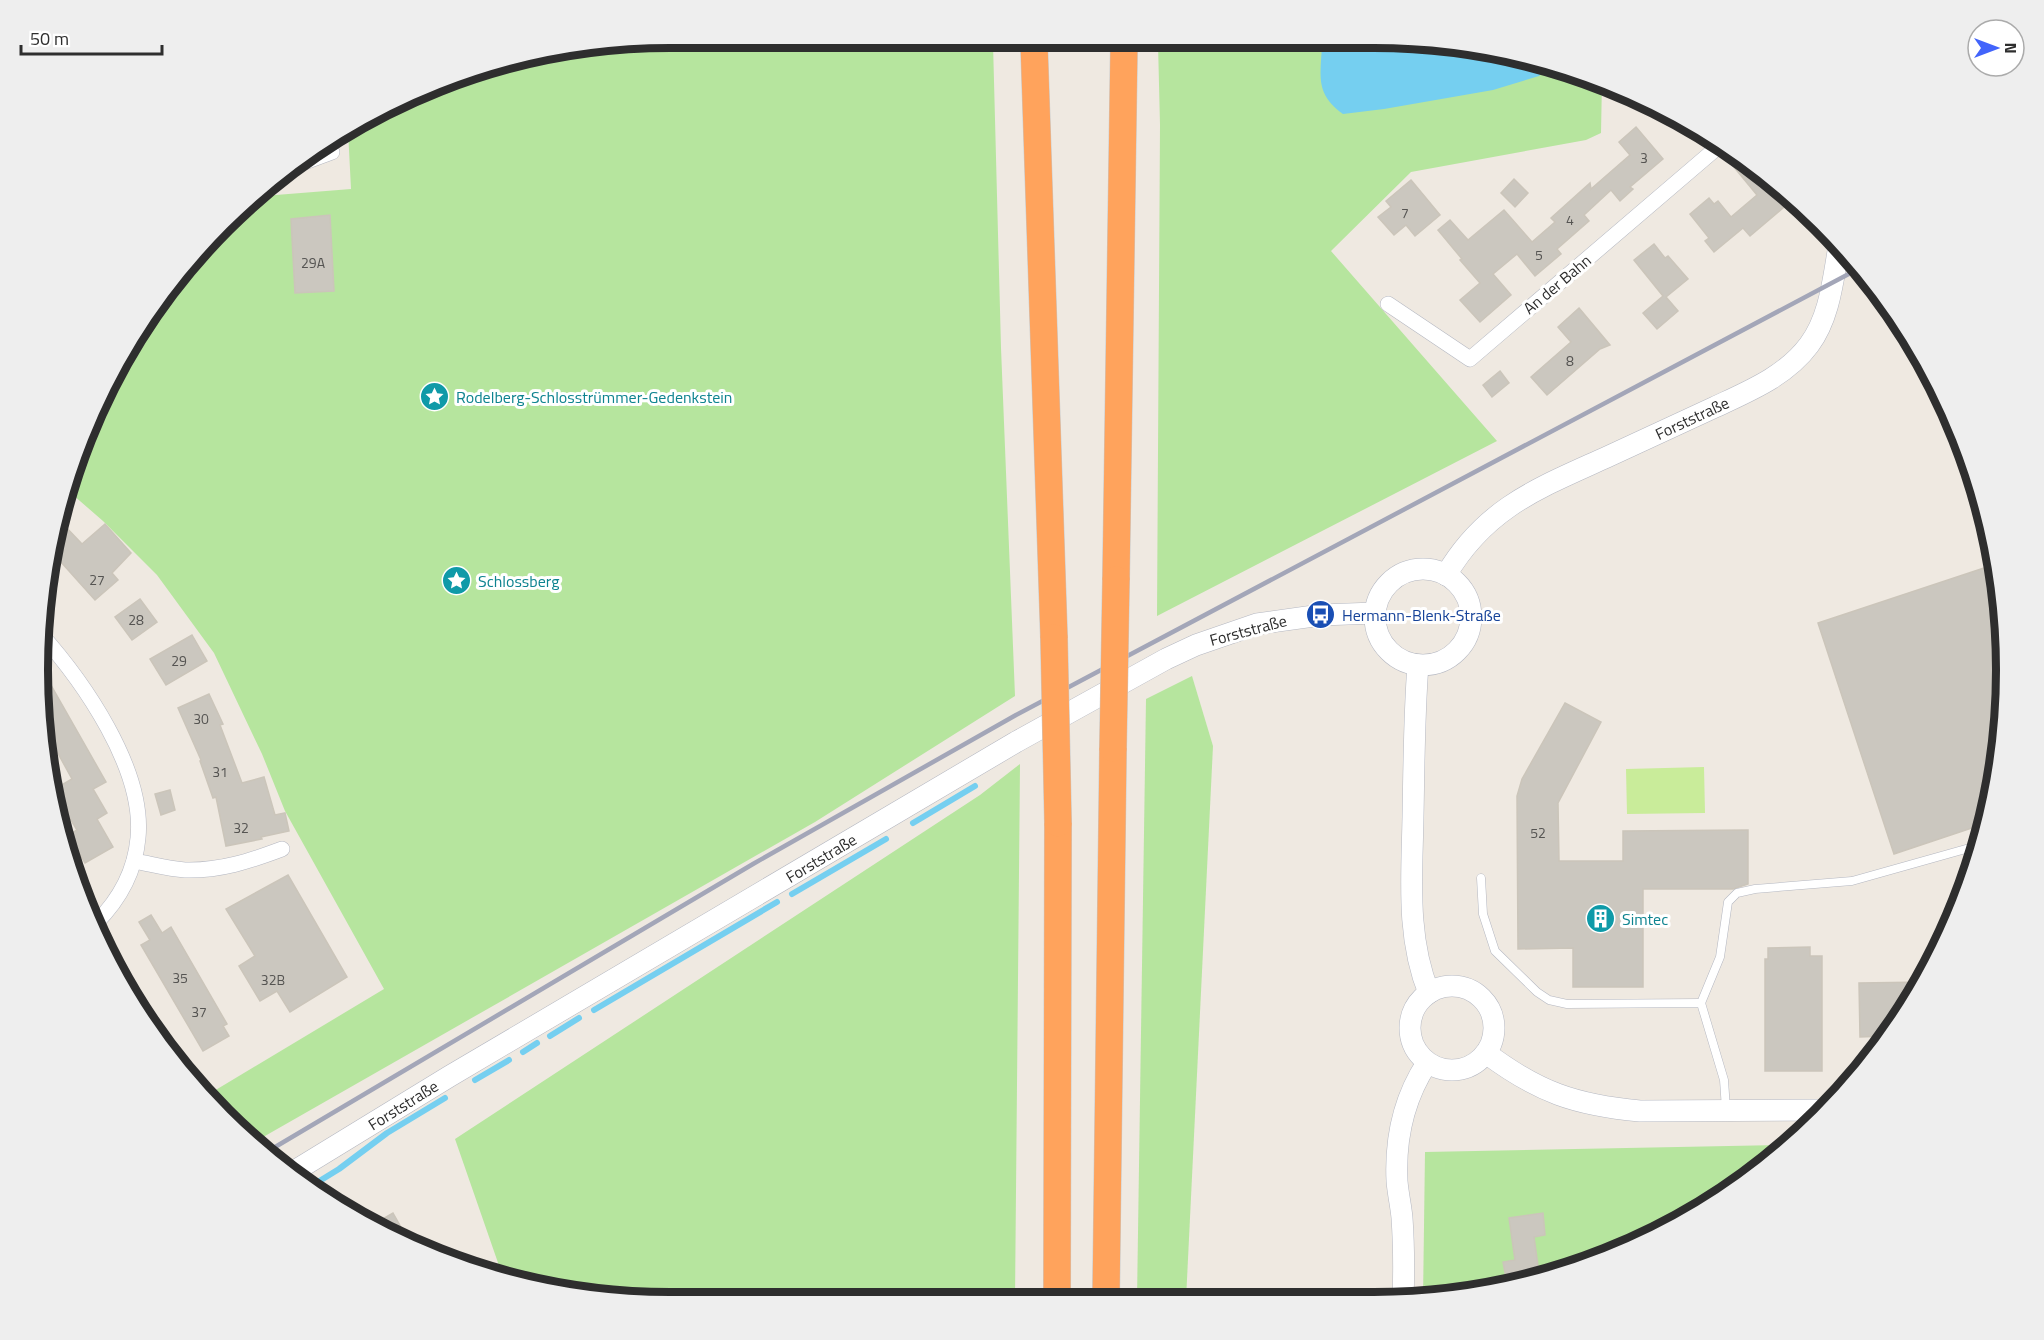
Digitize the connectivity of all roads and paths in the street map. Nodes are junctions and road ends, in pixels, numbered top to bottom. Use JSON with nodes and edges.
{"nodes":[{"id":1,"x":1034,"y":48,"type":"edge"},
{"id":2,"x":1124,"y":48,"type":"edge"},
{"id":3,"x":1715,"y":150,"type":"edge"},
{"id":4,"x":332,"y":152,"type":"dead end"},
{"id":5,"x":319,"y":157,"type":"edge"},
{"id":6,"x":1837,"y":255,"type":"edge"},
{"id":7,"x":1388,"y":304,"type":"dead end"},
{"id":8,"x":1446,"y":575,"type":"junction"},
{"id":9,"x":1375,"y":613,"type":"junction"},
{"id":10,"x":49,"y":644,"type":"edge"},
{"id":11,"x":1418,"y":665,"type":"junction"},
{"id":12,"x":1970,"y":847,"type":"edge"},
{"id":13,"x":282,"y":849,"type":"dead end"},
{"id":14,"x":134,"y":861,"type":"junction"},
{"id":15,"x":1481,"y":878,"type":"dead end"},
{"id":16,"x":100,"y":919,"type":"edge"},
{"id":17,"x":1429,"y":993,"type":"junction"},
{"id":18,"x":1701,"y":1003,"type":"junction"},
{"id":19,"x":1486,"y":1053,"type":"junction"},
{"id":20,"x":1427,"y":1063,"type":"junction"},
{"id":21,"x":1814,"y":1110,"type":"edge"},
{"id":22,"x":1726,"y":1111,"type":"junction"},
{"id":23,"x":299,"y":1169,"type":"edge"},
{"id":24,"x":1403,"y":1291,"type":"edge"},
{"id":25,"x":1057,"y":1292,"type":"edge"},
{"id":26,"x":1106,"y":1292,"type":"edge"}],
"edges":[{"from":1,"to":25,"type":"highway","bridge":true},
{"from":2,"to":26,"type":"highway","bridge":true},
{"from":3,"to":7,"type":"street","name":"An der Bahn"},
{"from":4,"to":5,"type":"street"},
{"from":6,"to":8,"type":"main road","name":"Forststraße"},
{"from":8,"to":9,"type":"main road"},
{"from":8,"to":11,"type":"main road"},
{"from":9,"to":11,"type":"main road"},
{"from":9,"to":23,"type":"main road","name":"Forststraße"},
{"from":10,"to":14,"type":"street"},
{"from":11,"to":17,"type":"main road"},
{"from":12,"to":18,"type":"lane"},
{"from":13,"to":14,"type":"street"},
{"from":14,"to":16,"type":"street"},
{"from":15,"to":18,"type":"lane"},
{"from":17,"to":19,"type":"main road"},
{"from":17,"to":20,"type":"main road"},
{"from":18,"to":22,"type":"lane"},
{"from":19,"to":20,"type":"main road"},
{"from":19,"to":22,"type":"main road"},
{"from":20,"to":24,"type":"main road"},
{"from":21,"to":22,"type":"main road"}]}
